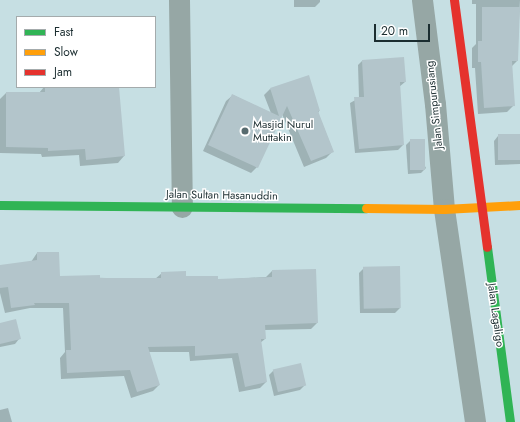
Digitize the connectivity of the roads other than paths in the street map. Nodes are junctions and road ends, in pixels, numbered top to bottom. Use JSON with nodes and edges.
{"nodes":[{"id":1,"x":180,"y":0,"type":"edge"},
{"id":2,"x":422,"y":0,"type":"edge"},
{"id":3,"x":454,"y":0,"type":"edge"},
{"id":4,"x":0,"y":205,"type":"edge"},
{"id":5,"x":520,"y":205,"type":"edge"},
{"id":6,"x":182,"y":207,"type":"junction"},
{"id":7,"x":481,"y":208,"type":"junction"},
{"id":8,"x":444,"y":209,"type":"junction"},
{"id":9,"x":475,"y":422,"type":"edge"},
{"id":10,"x":510,"y":422,"type":"edge"}],
"edges":[{"from":1,"to":6,"type":"street"},
{"from":2,"to":8,"type":"street","name":"Jalan Simpurusiang"},
{"from":3,"to":7,"type":"main road"},
{"from":4,"to":6,"type":"main road","name":"Jalan Sultan Hasanuddin"},
{"from":5,"to":7,"type":"main road","name":"Jalan Sultan Hasanuddin"},
{"from":6,"to":8,"type":"main road","name":"Jalan Sultan Hasanuddin"},
{"from":7,"to":8,"type":"main road","name":"Jalan Sultan Hasanuddin"},
{"from":7,"to":10,"type":"main road","name":"Jalan Lagaligo"},
{"from":8,"to":9,"type":"street"}]}
